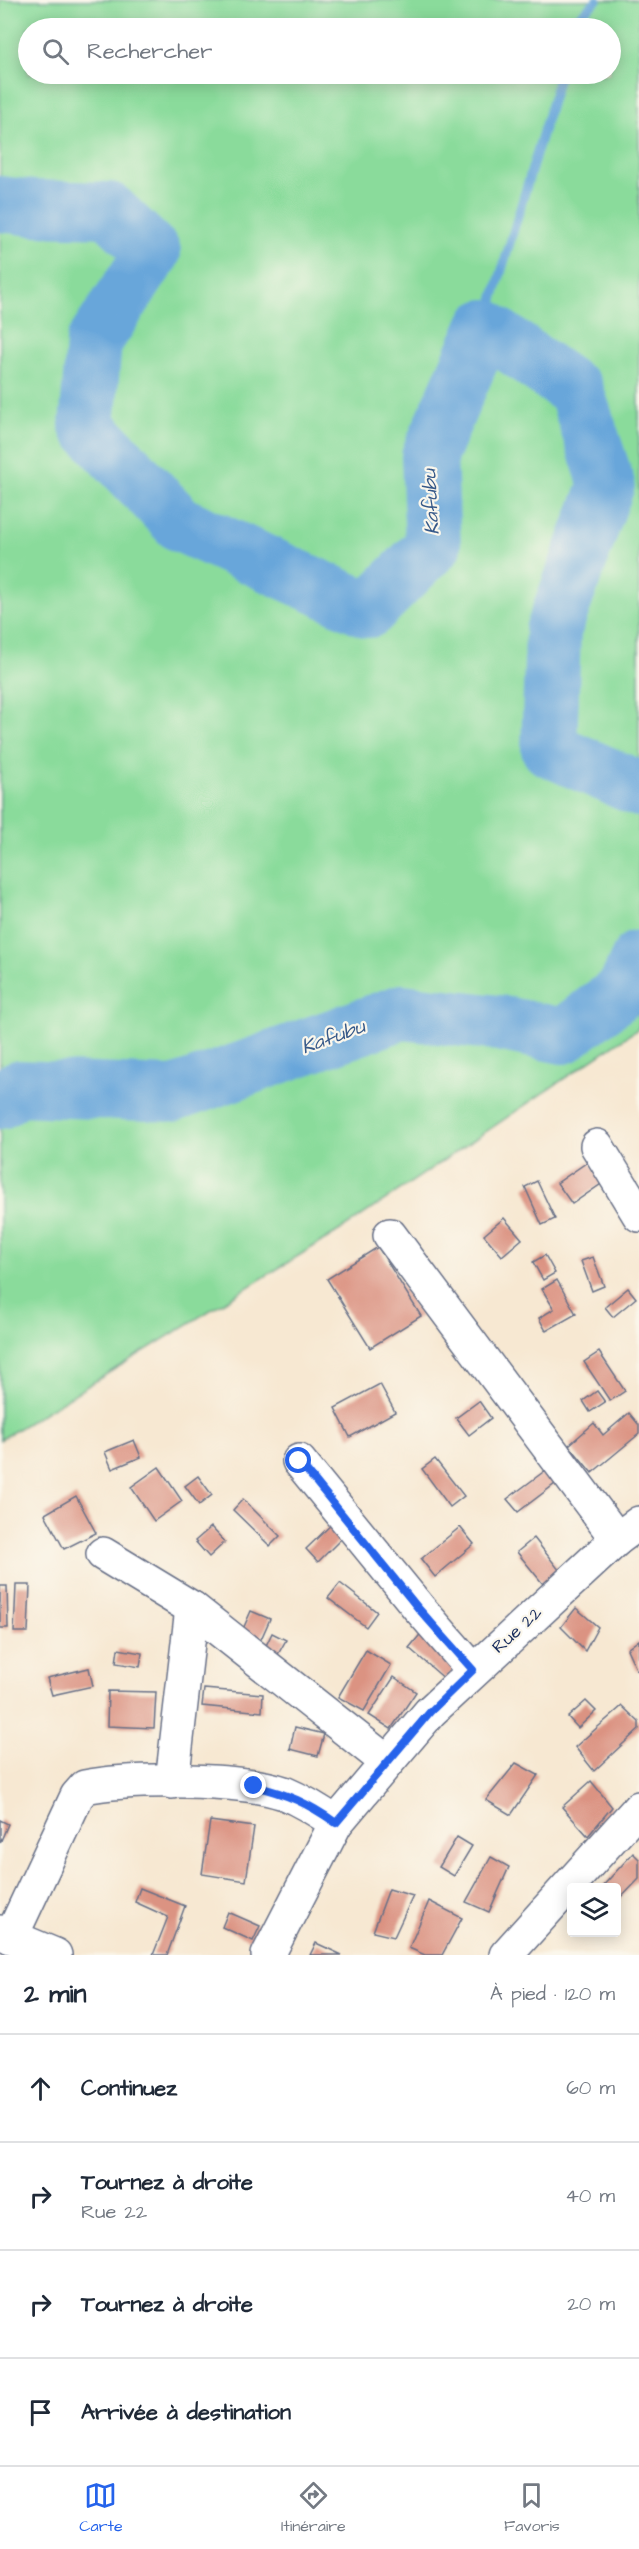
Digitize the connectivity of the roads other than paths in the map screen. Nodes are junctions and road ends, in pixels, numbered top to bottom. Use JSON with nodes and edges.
{"nodes":[{"id":1,"x":597,"y":1146,"type":"dead end"},
{"id":2,"x":639,"y":1215,"type":"edge"},
{"id":3,"x":390,"y":1235,"type":"dead end"},
{"id":4,"x":299,"y":1461,"type":"dead end"},
{"id":5,"x":628,"y":1531,"type":"edge"},
{"id":6,"x":103,"y":1554,"type":"dead end"},
{"id":7,"x":192,"y":1608,"type":"junction"},
{"id":8,"x":473,"y":1670,"type":"junction"},
{"id":9,"x":387,"y":1762,"type":"junction"},
{"id":10,"x":172,"y":1782,"type":"junction"},
{"id":11,"x":639,"y":1808,"type":"edge"},
{"id":12,"x":336,"y":1823,"type":"junction"},
{"id":13,"x":6,"y":1935,"type":"edge"},
{"id":14,"x":55,"y":1955,"type":"edge"},
{"id":15,"x":268,"y":1955,"type":"edge"},
{"id":16,"x":506,"y":1955,"type":"edge"}],
"edges":[{"from":1,"to":2,"type":"street"},
{"from":3,"to":5,"type":"street"},
{"from":4,"to":8,"type":"street"},
{"from":5,"to":8,"type":"street","name":"Rue 22"},
{"from":6,"to":7,"type":"street"},
{"from":7,"to":9,"type":"street"},
{"from":7,"to":10,"type":"street"},
{"from":8,"to":9,"type":"street","name":"Rue 22"},
{"from":9,"to":12,"type":"street","name":"Rue 22"},
{"from":10,"to":12,"type":"street"},
{"from":10,"to":13,"type":"street"},
{"from":11,"to":16,"type":"street"},
{"from":12,"to":15,"type":"street","name":"Rue 22"},
{"from":13,"to":14,"type":"street"}]}
